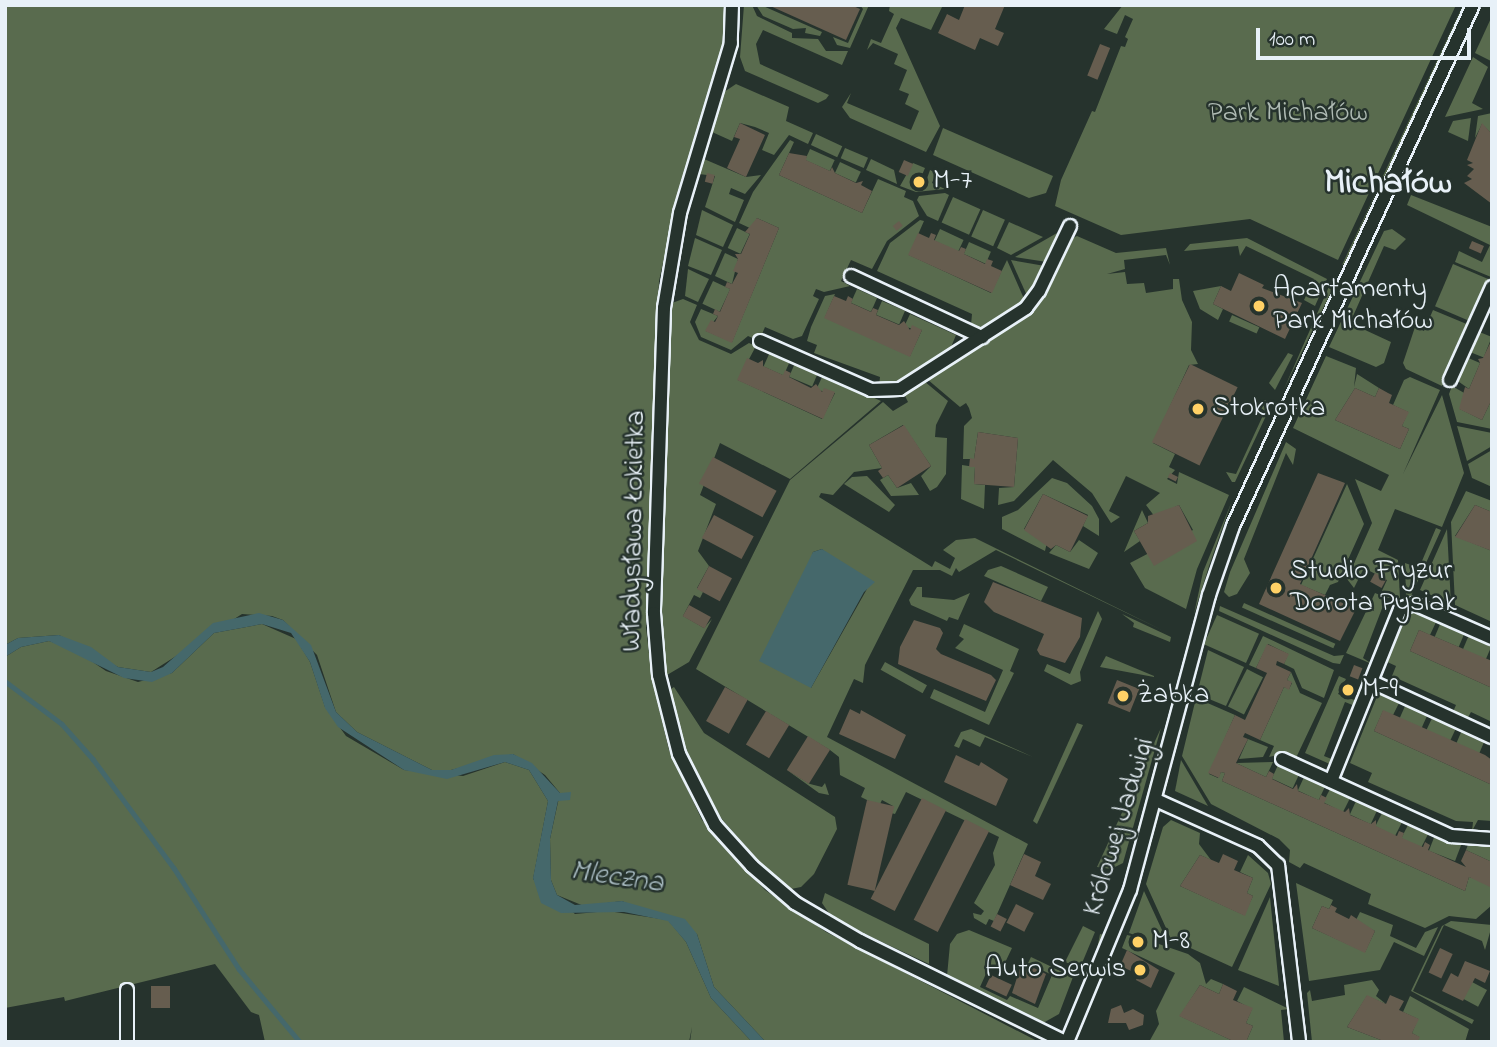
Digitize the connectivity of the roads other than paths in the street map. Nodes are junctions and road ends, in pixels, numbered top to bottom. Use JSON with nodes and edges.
{"nodes":[{"id":1,"x":732,"y":5,"type":"edge"},
{"id":2,"x":1473,"y":5,"type":"edge"},
{"id":3,"x":1070,"y":226,"type":"dead end"},
{"id":4,"x":851,"y":276,"type":"dead end"},
{"id":5,"x":1492,"y":288,"type":"edge"},
{"id":6,"x":982,"y":337,"type":"junction"},
{"id":7,"x":760,"y":341,"type":"dead end"},
{"id":8,"x":1450,"y":380,"type":"dead end"},
{"id":9,"x":1492,"y":638,"type":"edge"},
{"id":10,"x":1370,"y":681,"type":"junction"},
{"id":11,"x":1492,"y":737,"type":"edge"},
{"id":12,"x":1282,"y":759,"type":"dead end"},
{"id":13,"x":1331,"y":780,"type":"junction"},
{"id":14,"x":1156,"y":800,"type":"junction"},
{"id":15,"x":1492,"y":839,"type":"edge"},
{"id":16,"x":127,"y":990,"type":"dead end"},
{"id":17,"x":127,"y":1042,"type":"edge"},
{"id":18,"x":1066,"y":1042,"type":"edge"},
{"id":19,"x":1299,"y":1042,"type":"edge"}],
"edges":[{"from":1,"to":18,"type":"street","name":"Władysława Łokietka"},
{"from":2,"to":14,"type":"street","name":"Królowej Jadwigi"},
{"from":3,"to":6,"type":"street"},
{"from":4,"to":6,"type":"street"},
{"from":5,"to":8,"type":"street"},
{"from":6,"to":7,"type":"street"},
{"from":9,"to":10,"type":"street"},
{"from":10,"to":11,"type":"street"},
{"from":10,"to":13,"type":"street"},
{"from":12,"to":13,"type":"street"},
{"from":13,"to":15,"type":"street"},
{"from":14,"to":18,"type":"street","name":"Królowej Jadwigi"},
{"from":14,"to":19,"type":"street"},
{"from":16,"to":17,"type":"street"}]}
